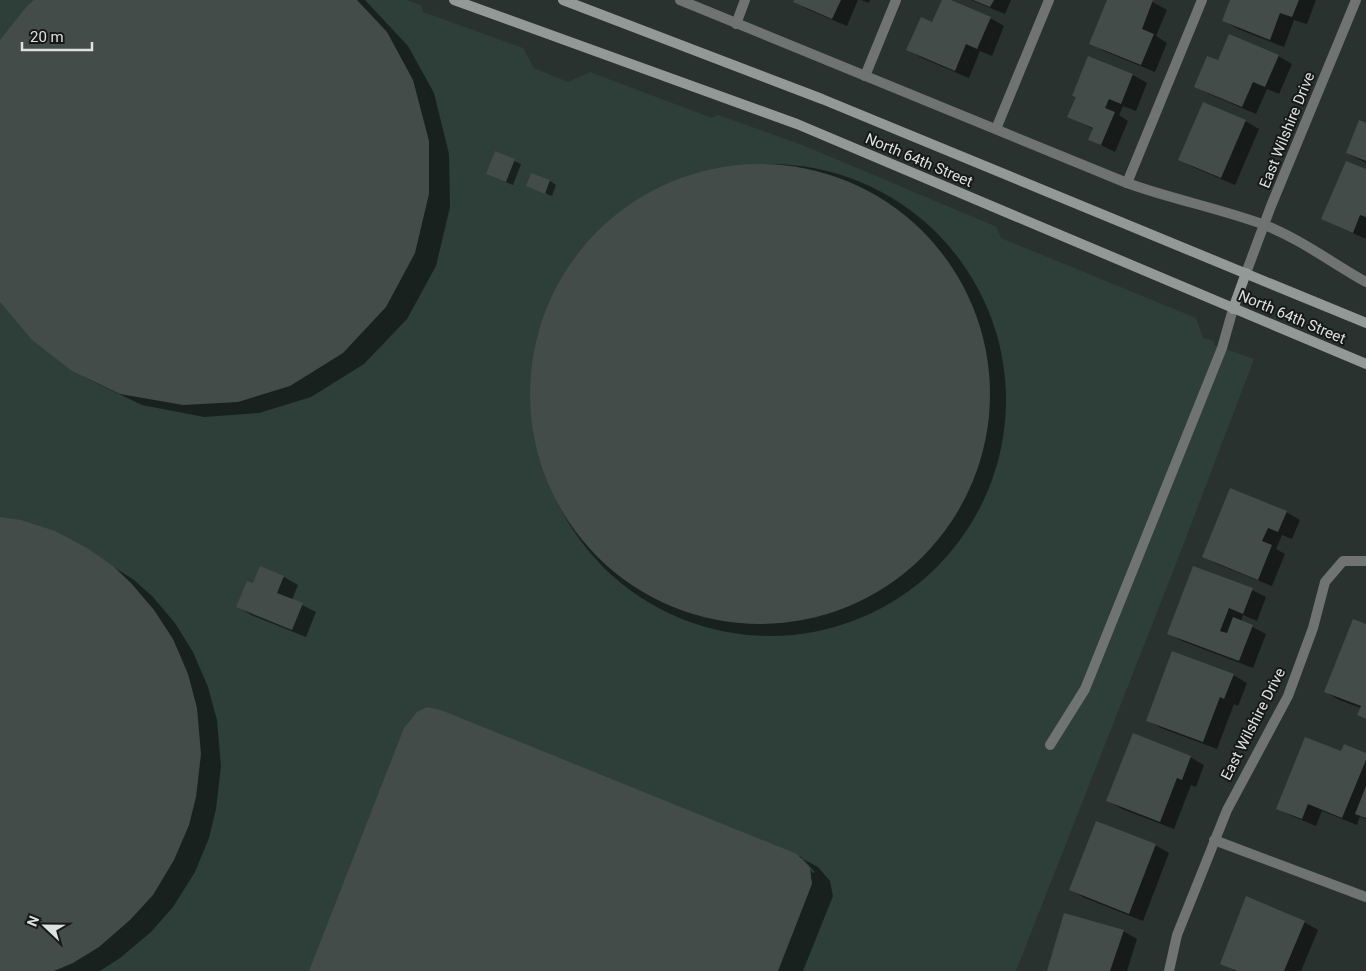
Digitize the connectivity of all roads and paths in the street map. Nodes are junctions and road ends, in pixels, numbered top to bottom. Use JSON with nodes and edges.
{"nodes":[{"id":1,"x":454,"y":0,"type":"edge"},
{"id":2,"x":563,"y":0,"type":"edge"},
{"id":3,"x":680,"y":0,"type":"edge"},
{"id":4,"x":745,"y":0,"type":"edge"},
{"id":5,"x":896,"y":0,"type":"edge"},
{"id":6,"x":1048,"y":0,"type":"edge"},
{"id":7,"x":1202,"y":0,"type":"edge"},
{"id":8,"x":1356,"y":0,"type":"edge"},
{"id":9,"x":736,"y":24,"type":"junction"},
{"id":10,"x":865,"y":76,"type":"junction"},
{"id":11,"x":996,"y":128,"type":"junction"},
{"id":12,"x":1127,"y":183,"type":"junction"},
{"id":13,"x":1264,"y":225,"type":"junction"},
{"id":14,"x":1246,"y":273,"type":"junction"},
{"id":15,"x":1366,"y":282,"type":"edge"},
{"id":16,"x":1233,"y":309,"type":"junction"},
{"id":17,"x":1366,"y":323,"type":"edge"},
{"id":18,"x":1366,"y":364,"type":"edge"},
{"id":19,"x":1366,"y":561,"type":"edge"},
{"id":20,"x":1050,"y":745,"type":"dead end"},
{"id":21,"x":1214,"y":840,"type":"junction"},
{"id":22,"x":1366,"y":897,"type":"edge"},
{"id":23,"x":1169,"y":971,"type":"edge"}],
"edges":[{"from":1,"to":16,"type":"main road","name":"North 64th Street"},
{"from":2,"to":14,"type":"main road","name":"North 64th Street"},
{"from":3,"to":9,"type":"street"},
{"from":4,"to":9,"type":"street"},
{"from":5,"to":10,"type":"street"},
{"from":6,"to":11,"type":"street"},
{"from":7,"to":12,"type":"street"},
{"from":8,"to":13,"type":"street","name":"East Wilshire Drive"},
{"from":9,"to":10,"type":"street"},
{"from":10,"to":11,"type":"street"},
{"from":11,"to":12,"type":"street"},
{"from":12,"to":13,"type":"street"},
{"from":13,"to":14,"type":"street","name":"East Wilshire Drive"},
{"from":13,"to":15,"type":"street"},
{"from":14,"to":16,"type":"main road"},
{"from":14,"to":17,"type":"main road","name":"North 64th Street"},
{"from":16,"to":18,"type":"main road","name":"North 64th Street"},
{"from":16,"to":20,"type":"street"},
{"from":19,"to":21,"type":"street","name":"East Wilshire Drive"},
{"from":21,"to":22,"type":"street"},
{"from":21,"to":23,"type":"street","name":"East Wilshire Drive"}]}
